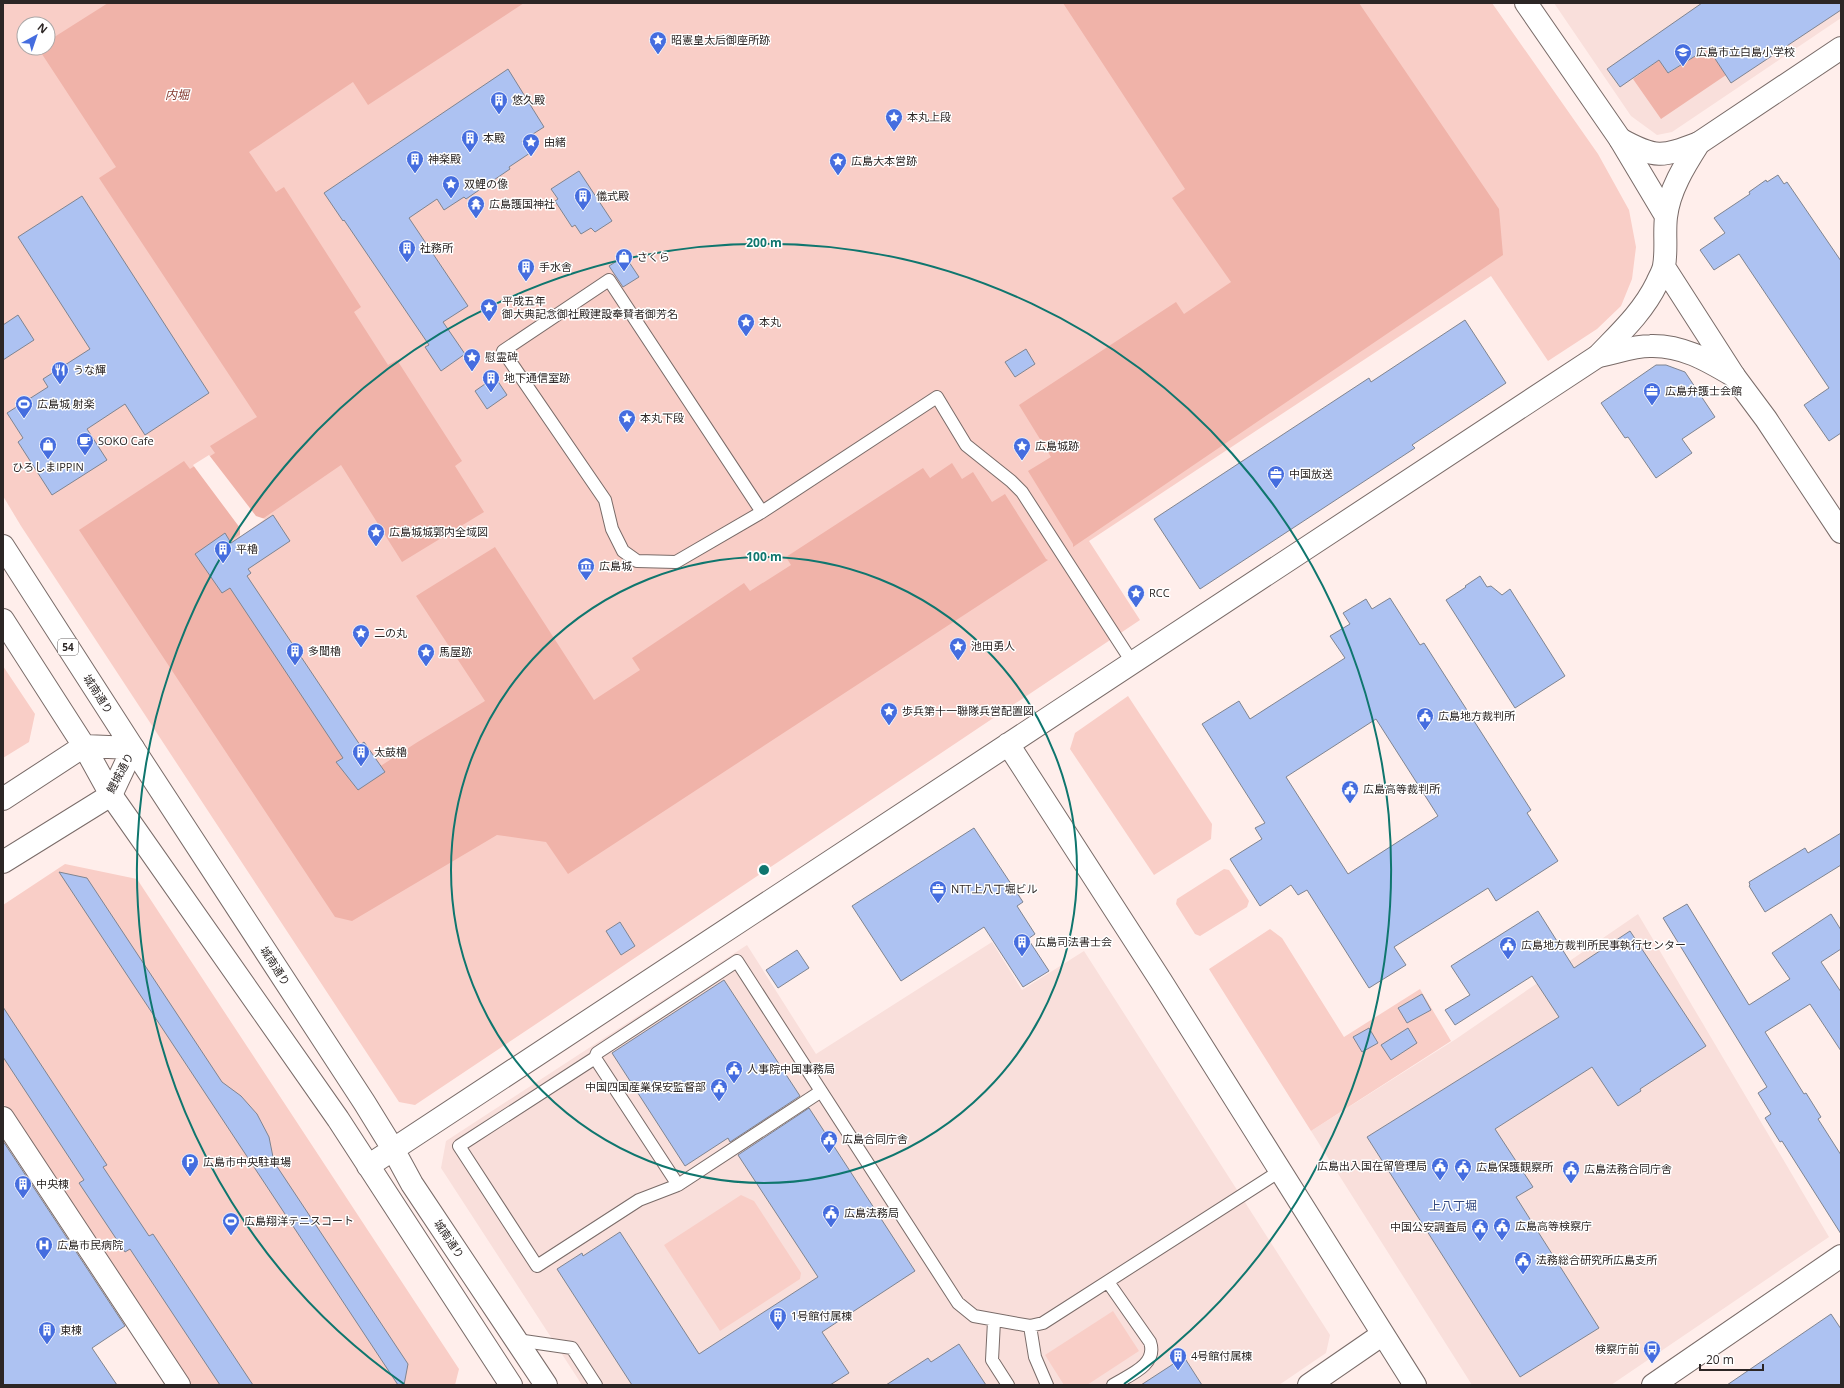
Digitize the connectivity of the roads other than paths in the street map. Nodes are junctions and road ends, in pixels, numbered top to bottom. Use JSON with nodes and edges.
{"nodes":[{"id":1,"x":1526,"y":3,"type":"edge"},
{"id":2,"x":1841,"y":48,"type":"edge"},
{"id":3,"x":1620,"y":139,"type":"junction"},
{"id":4,"x":1700,"y":143,"type":"junction"},
{"id":5,"x":1666,"y":216,"type":"junction"},
{"id":6,"x":1664,"y":267,"type":"junction"},
{"id":7,"x":1598,"y":356,"type":"junction"},
{"id":8,"x":1734,"y":376,"type":"junction"},
{"id":9,"x":762,"y":512,"type":"junction"},
{"id":10,"x":1841,"y":532,"type":"edge"},
{"id":11,"x":3,"y":546,"type":"edge"},
{"id":12,"x":3,"y":620,"type":"edge"},
{"id":13,"x":1132,"y":662,"type":"junction"},
{"id":14,"x":1008,"y":744,"type":"junction"},
{"id":15,"x":84,"y":746,"type":"junction"},
{"id":16,"x":133,"y":748,"type":"junction"},
{"id":17,"x":110,"y":795,"type":"junction"},
{"id":18,"x":3,"y":799,"type":"edge"},
{"id":19,"x":3,"y":862,"type":"edge"},
{"id":20,"x":595,"y":1058,"type":"junction"},
{"id":21,"x":820,"y":1092,"type":"junction"},
{"id":22,"x":3,"y":1118,"type":"edge"},
{"id":23,"x":393,"y":1148,"type":"junction"},
{"id":24,"x":368,"y":1166,"type":"junction"},
{"id":25,"x":1280,"y":1171,"type":"junction"},
{"id":26,"x":678,"y":1185,"type":"junction"},
{"id":27,"x":1840,"y":1260,"type":"edge"},
{"id":28,"x":1108,"y":1282,"type":"junction"},
{"id":29,"x":994,"y":1321,"type":"junction"},
{"id":30,"x":1030,"y":1326,"type":"junction"},
{"id":31,"x":1383,"y":1334,"type":"junction"},
{"id":32,"x":517,"y":1340,"type":"junction"},
{"id":33,"x":534,"y":1365,"type":"junction"},
{"id":34,"x":507,"y":1384,"type":"edge"},
{"id":35,"x":179,"y":1385,"type":"edge"},
{"id":36,"x":546,"y":1385,"type":"edge"},
{"id":37,"x":596,"y":1385,"type":"edge"},
{"id":38,"x":1008,"y":1385,"type":"edge"},
{"id":39,"x":1047,"y":1385,"type":"edge"},
{"id":40,"x":1113,"y":1385,"type":"edge"},
{"id":41,"x":1309,"y":1385,"type":"edge"},
{"id":42,"x":1415,"y":1385,"type":"edge"},
{"id":43,"x":1653,"y":1385,"type":"edge"}],
"edges":[{"from":1,"to":3,"type":"main road"},
{"from":2,"to":4,"type":"main road"},
{"from":3,"to":4,"type":"main road"},
{"from":3,"to":5,"type":"main road"},
{"from":4,"to":5,"type":"main road"},
{"from":5,"to":6,"type":"main road"},
{"from":6,"to":7,"type":"main road"},
{"from":6,"to":8,"type":"main road"},
{"from":7,"to":8,"type":"main road"},
{"from":7,"to":13,"type":"main road"},
{"from":8,"to":10,"type":"main road"},
{"from":9,"to":9,"type":"lane"},
{"from":9,"to":13,"type":"lane"},
{"from":11,"to":16,"type":"main road","name":"城南通り","number":"54"},
{"from":12,"to":15,"type":"main road"},
{"from":13,"to":14,"type":"main road"},
{"from":14,"to":23,"type":"main road"},
{"from":14,"to":25,"type":"main road"},
{"from":15,"to":16,"type":"main road","name":"鯉城通り"},
{"from":15,"to":17,"type":"main road"},
{"from":15,"to":18,"type":"main road"},
{"from":16,"to":17,"type":"main road","name":"鯉城通り"},
{"from":16,"to":23,"type":"main road","name":"城南通り"},
{"from":17,"to":19,"type":"main road","name":"鯉城通り"},
{"from":17,"to":24,"type":"main road"},
{"from":20,"to":21,"type":"lane"},
{"from":20,"to":26,"type":"lane"},
{"from":20,"to":26,"type":"lane"},
{"from":21,"to":26,"type":"lane"},
{"from":21,"to":29,"type":"lane"},
{"from":22,"to":35,"type":"main road"},
{"from":23,"to":24,"type":"main road"},
{"from":23,"to":32,"type":"main road","name":"城南通り"},
{"from":24,"to":34,"type":"main road"},
{"from":25,"to":28,"type":"lane"},
{"from":25,"to":31,"type":"main road"},
{"from":27,"to":43,"type":"main road"},
{"from":28,"to":30,"type":"lane"},
{"from":28,"to":40,"type":"lane"},
{"from":29,"to":30,"type":"lane"},
{"from":29,"to":38,"type":"lane"},
{"from":30,"to":39,"type":"lane"},
{"from":31,"to":41,"type":"main road"},
{"from":31,"to":42,"type":"main road"},
{"from":32,"to":33,"type":"main road","name":"城南通り"},
{"from":32,"to":37,"type":"lane"},
{"from":33,"to":34,"type":"main road"},
{"from":33,"to":36,"type":"main road","name":"城南通り"}]}
